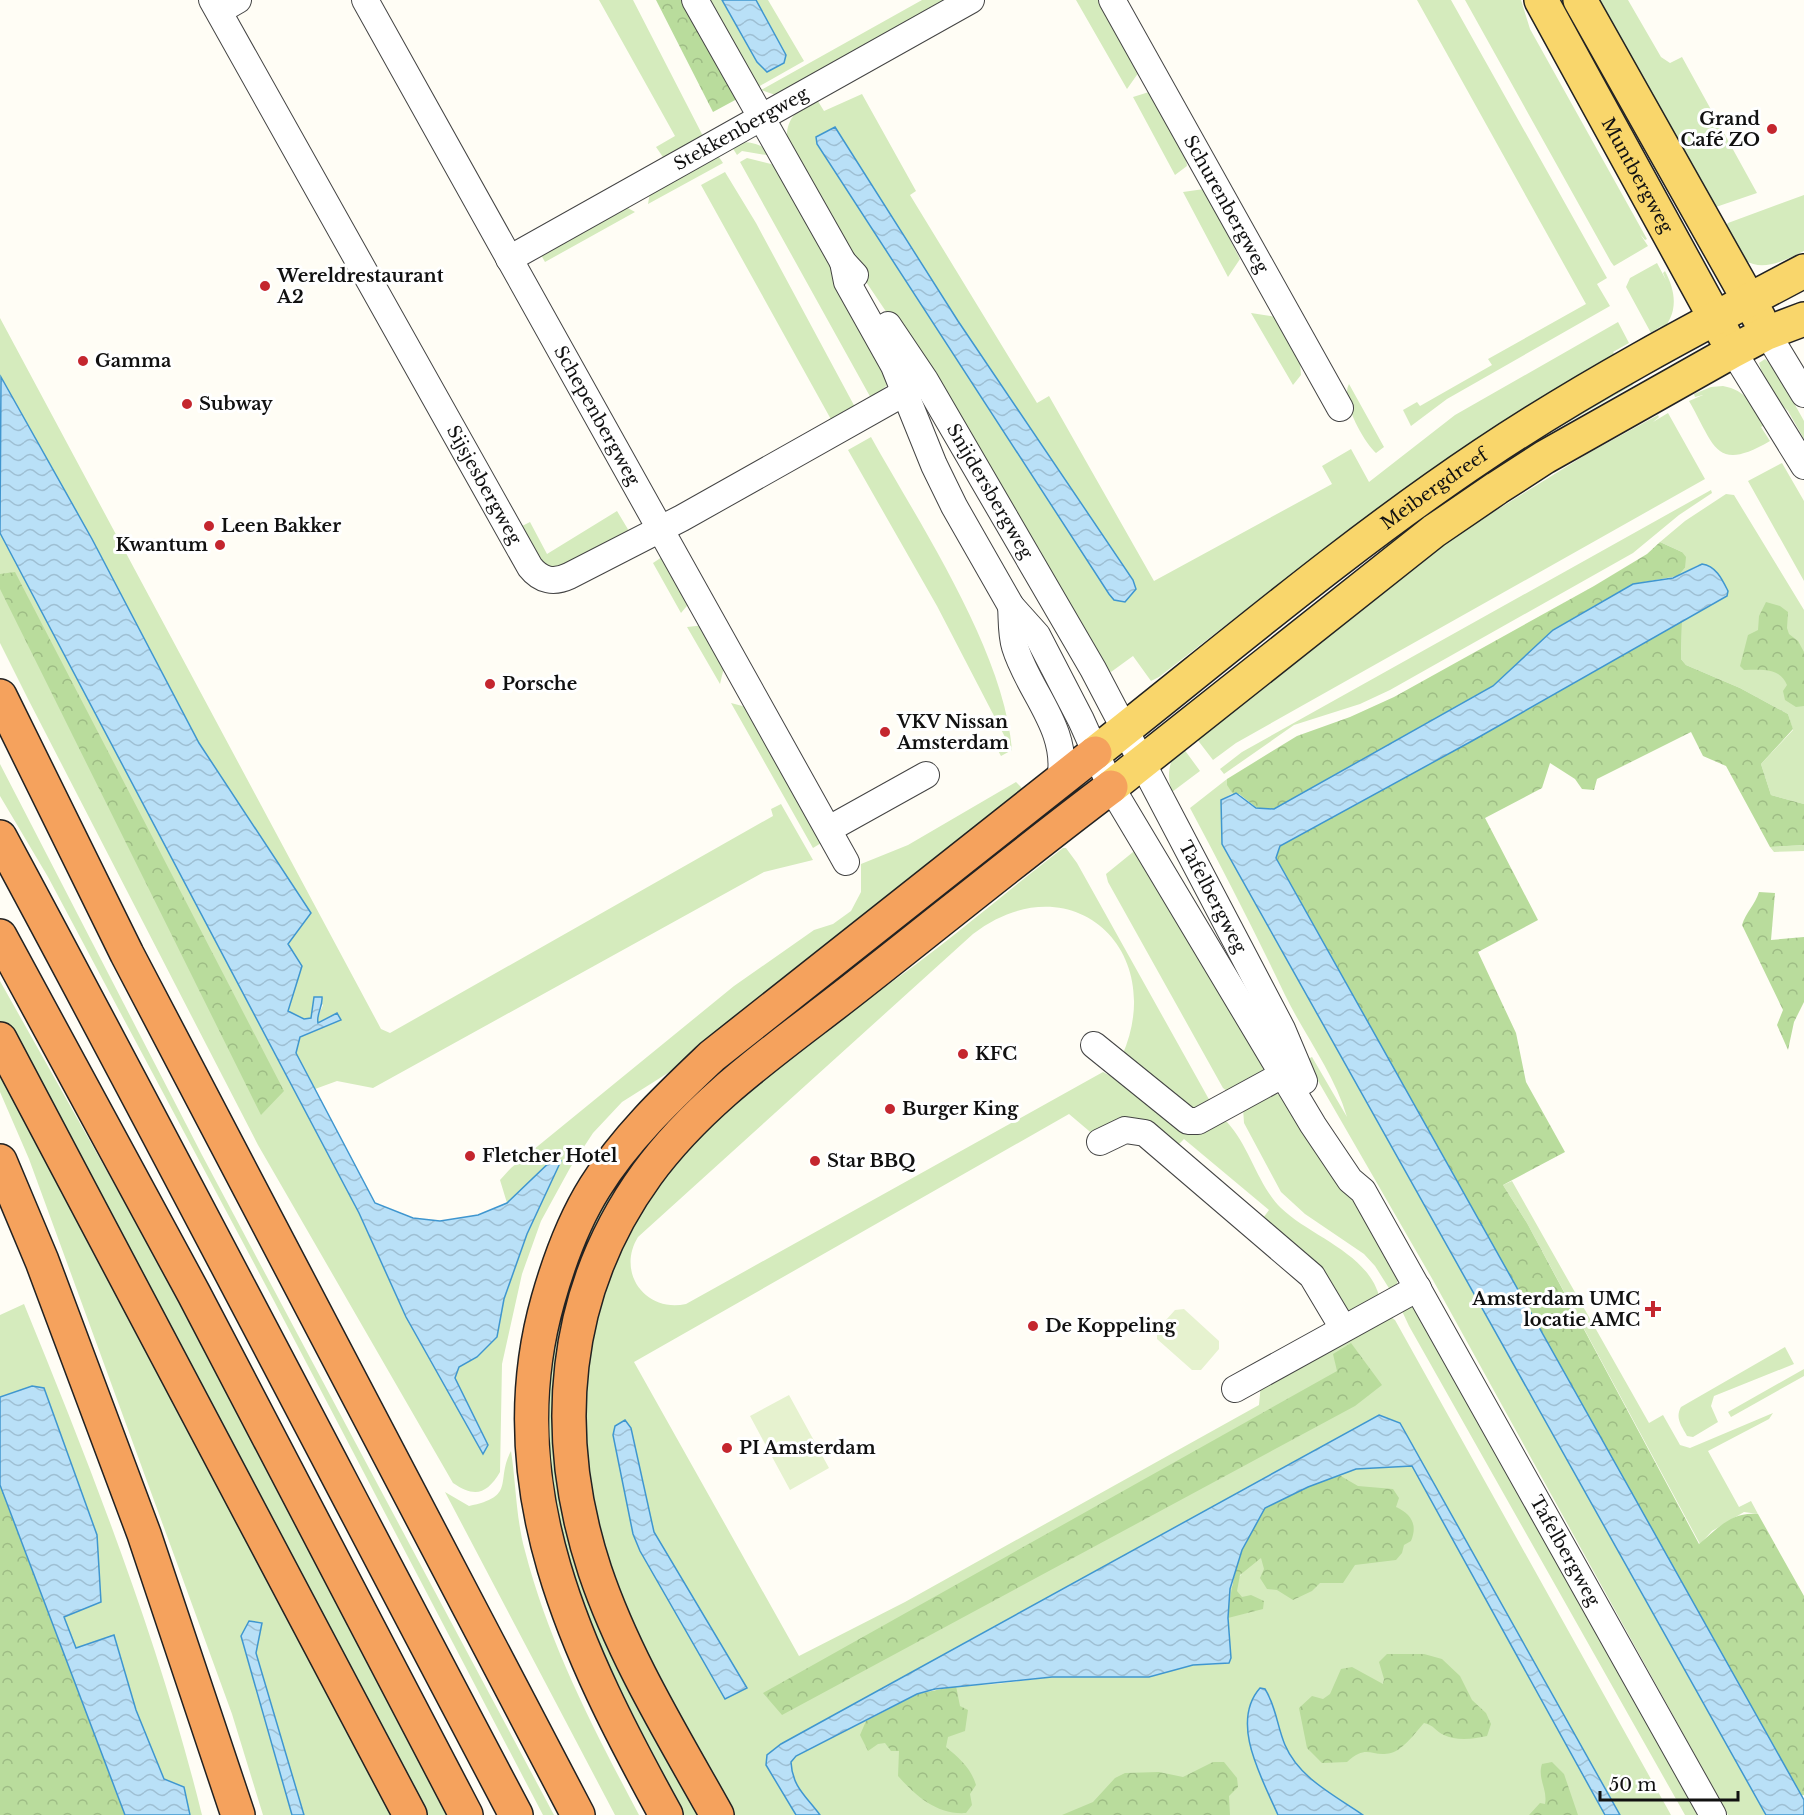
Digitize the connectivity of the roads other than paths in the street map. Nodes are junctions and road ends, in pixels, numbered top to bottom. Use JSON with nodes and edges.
{"nodes":[{"id":1,"x":365,"y":0,"type":"edge"},
{"id":2,"x":695,"y":0,"type":"edge"},
{"id":3,"x":971,"y":0,"type":"edge"},
{"id":4,"x":1112,"y":0,"type":"edge"},
{"id":5,"x":1541,"y":0,"type":"edge"},
{"id":6,"x":1580,"y":0,"type":"edge"},
{"id":7,"x":223,"y":4,"type":"edge"},
{"id":8,"x":761,"y":118,"type":"junction"},
{"id":9,"x":509,"y":259,"type":"junction"},
{"id":10,"x":1804,"y":271,"type":"edge"},
{"id":11,"x":1749,"y":299,"type":"junction"},
{"id":12,"x":1715,"y":317,"type":"junction"},
{"id":13,"x":1804,"y":319,"type":"edge"},
{"id":14,"x":1767,"y":333,"type":"junction"},
{"id":15,"x":1733,"y":351,"type":"junction"},
{"id":16,"x":915,"y":387,"type":"junction"},
{"id":17,"x":1804,"y":394,"type":"edge"},
{"id":18,"x":1340,"y":408,"type":"dead end"},
{"id":19,"x":1804,"y":466,"type":"edge"},
{"id":20,"x":660,"y":528,"type":"junction"},
{"id":21,"x":1011,"y":606,"type":"junction"},
{"id":22,"x":3,"y":698,"type":"edge"},
{"id":23,"x":1124,"y":730,"type":"junction"},
{"id":24,"x":1095,"y":753,"type":"junction"},
{"id":25,"x":1141,"y":763,"type":"junction"},
{"id":26,"x":926,"y":775,"type":"dead end"},
{"id":27,"x":1059,"y":781,"type":"junction"},
{"id":28,"x":1111,"y":787,"type":"junction"},
{"id":29,"x":830,"y":829,"type":"junction"},
{"id":30,"x":0,"y":837,"type":"edge"},
{"id":31,"x":846,"y":862,"type":"dead end"},
{"id":32,"x":0,"y":936,"type":"edge"},
{"id":33,"x":0,"y":1039,"type":"edge"},
{"id":34,"x":1094,"y":1045,"type":"dead end"},
{"id":35,"x":1291,"y":1070,"type":"junction"},
{"id":36,"x":1100,"y":1142,"type":"dead end"},
{"id":37,"x":0,"y":1161,"type":"edge"},
{"id":38,"x":1418,"y":1288,"type":"junction"},
{"id":39,"x":1343,"y":1328,"type":"junction"},
{"id":40,"x":1235,"y":1389,"type":"dead end"},
{"id":41,"x":226,"y":1780,"type":"junction"},
{"id":42,"x":233,"y":1815,"type":"edge"},
{"id":43,"x":238,"y":1815,"type":"edge"},
{"id":44,"x":410,"y":1815,"type":"edge"},
{"id":45,"x":466,"y":1815,"type":"edge"},
{"id":46,"x":516,"y":1815,"type":"edge"},
{"id":47,"x":578,"y":1815,"type":"edge"},
{"id":48,"x":666,"y":1815,"type":"edge"},
{"id":49,"x":717,"y":1815,"type":"edge"},
{"id":50,"x":1713,"y":1815,"type":"edge"}],
"edges":[{"from":1,"to":9,"type":"street","name":"Schepenbergweg"},
{"from":2,"to":8,"type":"street","name":"Snijdersbergweg"},
{"from":3,"to":8,"type":"street","name":"Stekkenbergweg"},
{"from":4,"to":18,"type":"street","name":"Schurenbergweg"},
{"from":5,"to":12,"type":"main road","name":"Muntbergweg"},
{"from":6,"to":11,"type":"main road","name":"Muntbergweg"},
{"from":7,"to":20,"type":"street","name":"Sijsjesbergweg"},
{"from":8,"to":9,"type":"street","name":"Stekkenbergweg"},
{"from":8,"to":16,"type":"street","name":"Snijdersbergweg"},
{"from":9,"to":20,"type":"street","name":"Schepenbergweg"},
{"from":10,"to":11,"type":"main road","name":"Meibergdreef"},
{"from":11,"to":12,"type":"main road","name":"Meibergdreef"},
{"from":11,"to":14,"type":"main road","name":"Muntbergweg"},
{"from":12,"to":15,"type":"main road","name":"Muntbergweg"},
{"from":12,"to":23,"type":"main road","name":"Meibergdreef"},
{"from":13,"to":14,"type":"main road","name":"Meibergdreef"},
{"from":14,"to":15,"type":"main road","name":"Meibergdreef"},
{"from":14,"to":17,"type":"street"},
{"from":15,"to":19,"type":"street"},
{"from":15,"to":25,"type":"main road","name":"Meibergdreef"},
{"from":16,"to":20,"type":"street","name":"Sijsjesbergweg"},
{"from":16,"to":21,"type":"street","name":"Snijdersbergweg"},
{"from":16,"to":23,"type":"street","name":"Snijdersbergweg"},
{"from":20,"to":29,"type":"street","name":"Schepenbergweg"},
{"from":21,"to":24,"type":"street","name":"Snijdersbergweg"},
{"from":21,"to":27,"type":"street","name":"Snijdersbergweg"},
{"from":22,"to":47,"type":"highway"},
{"from":23,"to":24,"type":"main road","name":"Meibergdreef"},
{"from":23,"to":25,"type":"street","name":"Tafelbergweg"},
{"from":24,"to":27,"type":"highway"},
{"from":24,"to":28,"type":"street","name":"Tafelbergweg"},
{"from":25,"to":28,"type":"main road","name":"Meibergdreef"},
{"from":25,"to":35,"type":"street","name":"Tafelbergweg"},
{"from":26,"to":29,"type":"street"},
{"from":27,"to":48,"type":"highway"},
{"from":28,"to":35,"type":"street","name":"Tafelbergweg"},
{"from":28,"to":49,"type":"highway"},
{"from":29,"to":31,"type":"street","name":"Schepenbergweg"},
{"from":30,"to":46,"type":"highway"},
{"from":32,"to":45,"type":"highway"},
{"from":33,"to":44,"type":"highway"},
{"from":34,"to":35,"type":"street"},
{"from":35,"to":38,"type":"street","name":"Tafelbergweg"},
{"from":36,"to":39,"type":"street"},
{"from":37,"to":41,"type":"highway"},
{"from":38,"to":39,"type":"street"},
{"from":38,"to":50,"type":"street","name":"Tafelbergweg"},
{"from":39,"to":40,"type":"street"},
{"from":41,"to":42,"type":"highway"},
{"from":41,"to":43,"type":"highway"}]}
